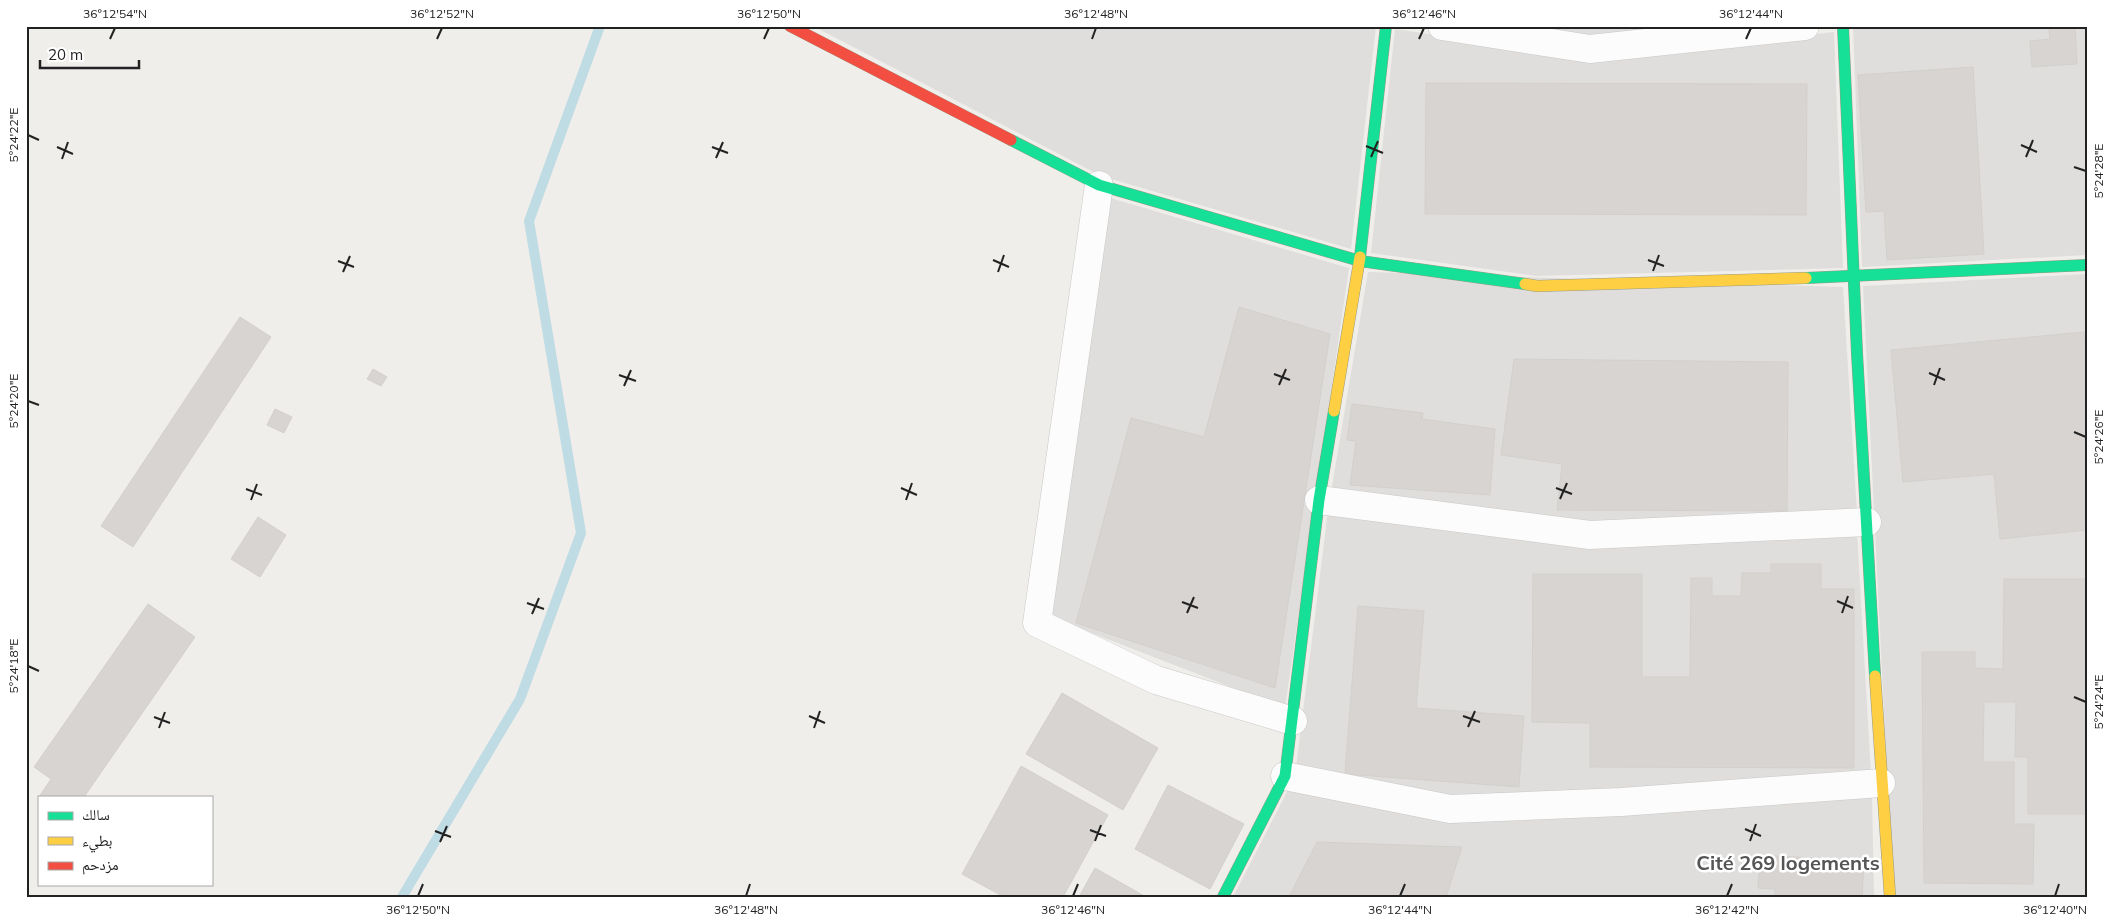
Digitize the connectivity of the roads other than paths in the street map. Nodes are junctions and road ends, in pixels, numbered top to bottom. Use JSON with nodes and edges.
{"nodes":[{"id":1,"x":1386,"y":26,"type":"edge"},
{"id":2,"x":1442,"y":26,"type":"edge"},
{"id":3,"x":1805,"y":26,"type":"edge"},
{"id":4,"x":1844,"y":26,"type":"edge"},
{"id":5,"x":792,"y":27,"type":"edge"},
{"id":6,"x":1099,"y":185,"type":"junction"},
{"id":7,"x":1360,"y":261,"type":"junction"},
{"id":8,"x":2087,"y":265,"type":"edge"},
{"id":9,"x":1853,"y":277,"type":"junction"},
{"id":10,"x":1319,"y":500,"type":"junction"},
{"id":11,"x":1867,"y":522,"type":"junction"},
{"id":12,"x":1293,"y":721,"type":"junction"},
{"id":13,"x":1285,"y":776,"type":"junction"},
{"id":14,"x":1881,"y":783,"type":"junction"},
{"id":15,"x":1223,"y":897,"type":"edge"},
{"id":16,"x":1890,"y":897,"type":"edge"}],
"edges":[{"from":1,"to":7,"type":"street"},
{"from":2,"to":3,"type":"street"},
{"from":4,"to":9,"type":"street"},
{"from":5,"to":6,"type":"street"},
{"from":6,"to":7,"type":"street"},
{"from":6,"to":12,"type":"street"},
{"from":7,"to":9,"type":"street"},
{"from":7,"to":10,"type":"street"},
{"from":8,"to":9,"type":"street"},
{"from":9,"to":11,"type":"street"},
{"from":10,"to":11,"type":"street"},
{"from":10,"to":12,"type":"street"},
{"from":11,"to":14,"type":"street"},
{"from":12,"to":13,"type":"street"},
{"from":13,"to":14,"type":"street"},
{"from":13,"to":15,"type":"street"},
{"from":14,"to":16,"type":"street"}]}
